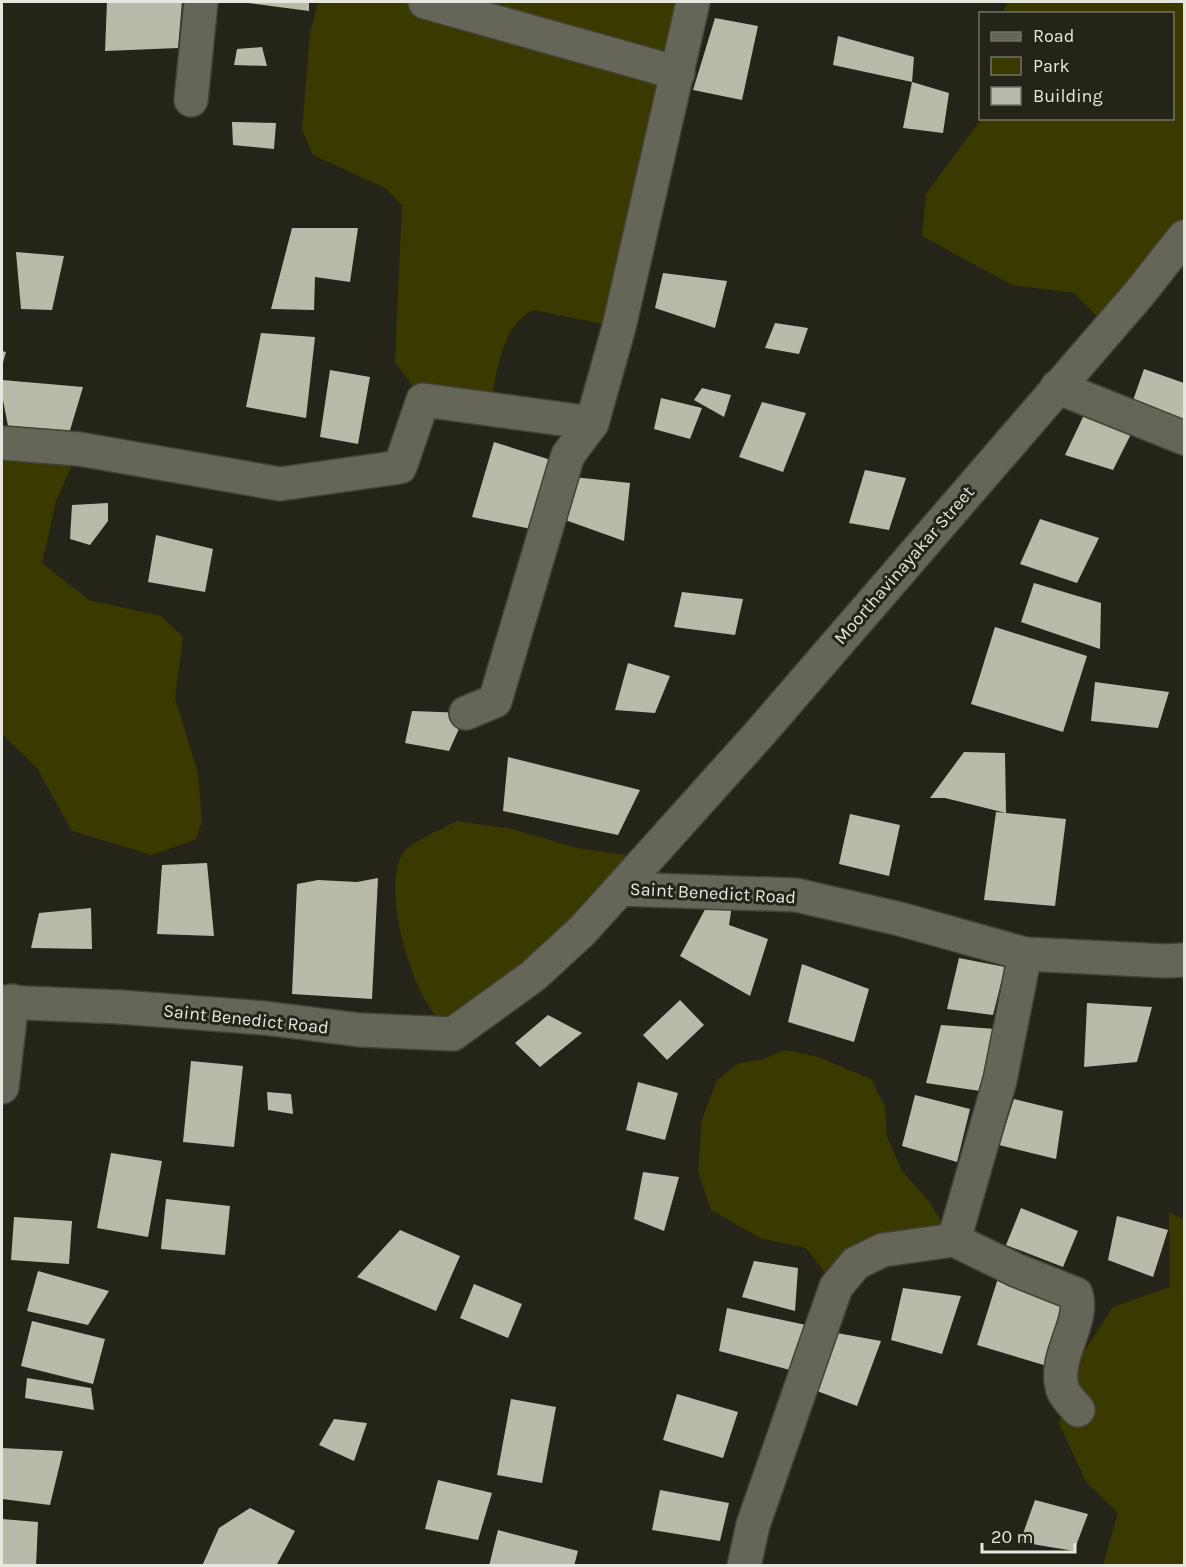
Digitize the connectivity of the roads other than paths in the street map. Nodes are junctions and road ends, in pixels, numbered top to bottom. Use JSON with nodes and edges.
{"nodes":[{"id":1,"x":201,"y":2,"type":"edge"},
{"id":2,"x":425,"y":2,"type":"edge"},
{"id":3,"x":693,"y":2,"type":"edge"},
{"id":4,"x":678,"y":73,"type":"junction"},
{"id":5,"x":191,"y":100,"type":"dead end"},
{"id":6,"x":1185,"y":237,"type":"edge"},
{"id":7,"x":1057,"y":387,"type":"junction"},
{"id":8,"x":592,"y":423,"type":"junction"},
{"id":9,"x":1185,"y":438,"type":"edge"},
{"id":10,"x":2,"y":443,"type":"edge"},
{"id":11,"x":466,"y":713,"type":"dead end"},
{"id":12,"x":620,"y":889,"type":"junction"},
{"id":13,"x":1025,"y":954,"type":"junction"},
{"id":14,"x":1185,"y":960,"type":"edge"},
{"id":15,"x":7,"y":1001,"type":"edge"},
{"id":16,"x":2,"y":1087,"type":"edge"},
{"id":17,"x":954,"y":1240,"type":"junction"},
{"id":18,"x":1078,"y":1410,"type":"dead end"},
{"id":19,"x":744,"y":1566,"type":"edge"}],
"edges":[{"from":1,"to":5,"type":"street"},
{"from":2,"to":4,"type":"street"},
{"from":3,"to":4,"type":"street"},
{"from":4,"to":8,"type":"street"},
{"from":6,"to":7,"type":"street","name":"Moorthavinayakar Street"},
{"from":7,"to":9,"type":"street"},
{"from":7,"to":12,"type":"street","name":"Moorthavinayakar Street"},
{"from":8,"to":10,"type":"street"},
{"from":8,"to":11,"type":"street"},
{"from":12,"to":13,"type":"street","name":"Saint Benedict Road"},
{"from":12,"to":15,"type":"street","name":"Saint Benedict Road"},
{"from":13,"to":14,"type":"street","name":"Saint Benedict Road"},
{"from":13,"to":17,"type":"street"},
{"from":15,"to":16,"type":"street"},
{"from":17,"to":18,"type":"street"},
{"from":17,"to":19,"type":"street"}]}
